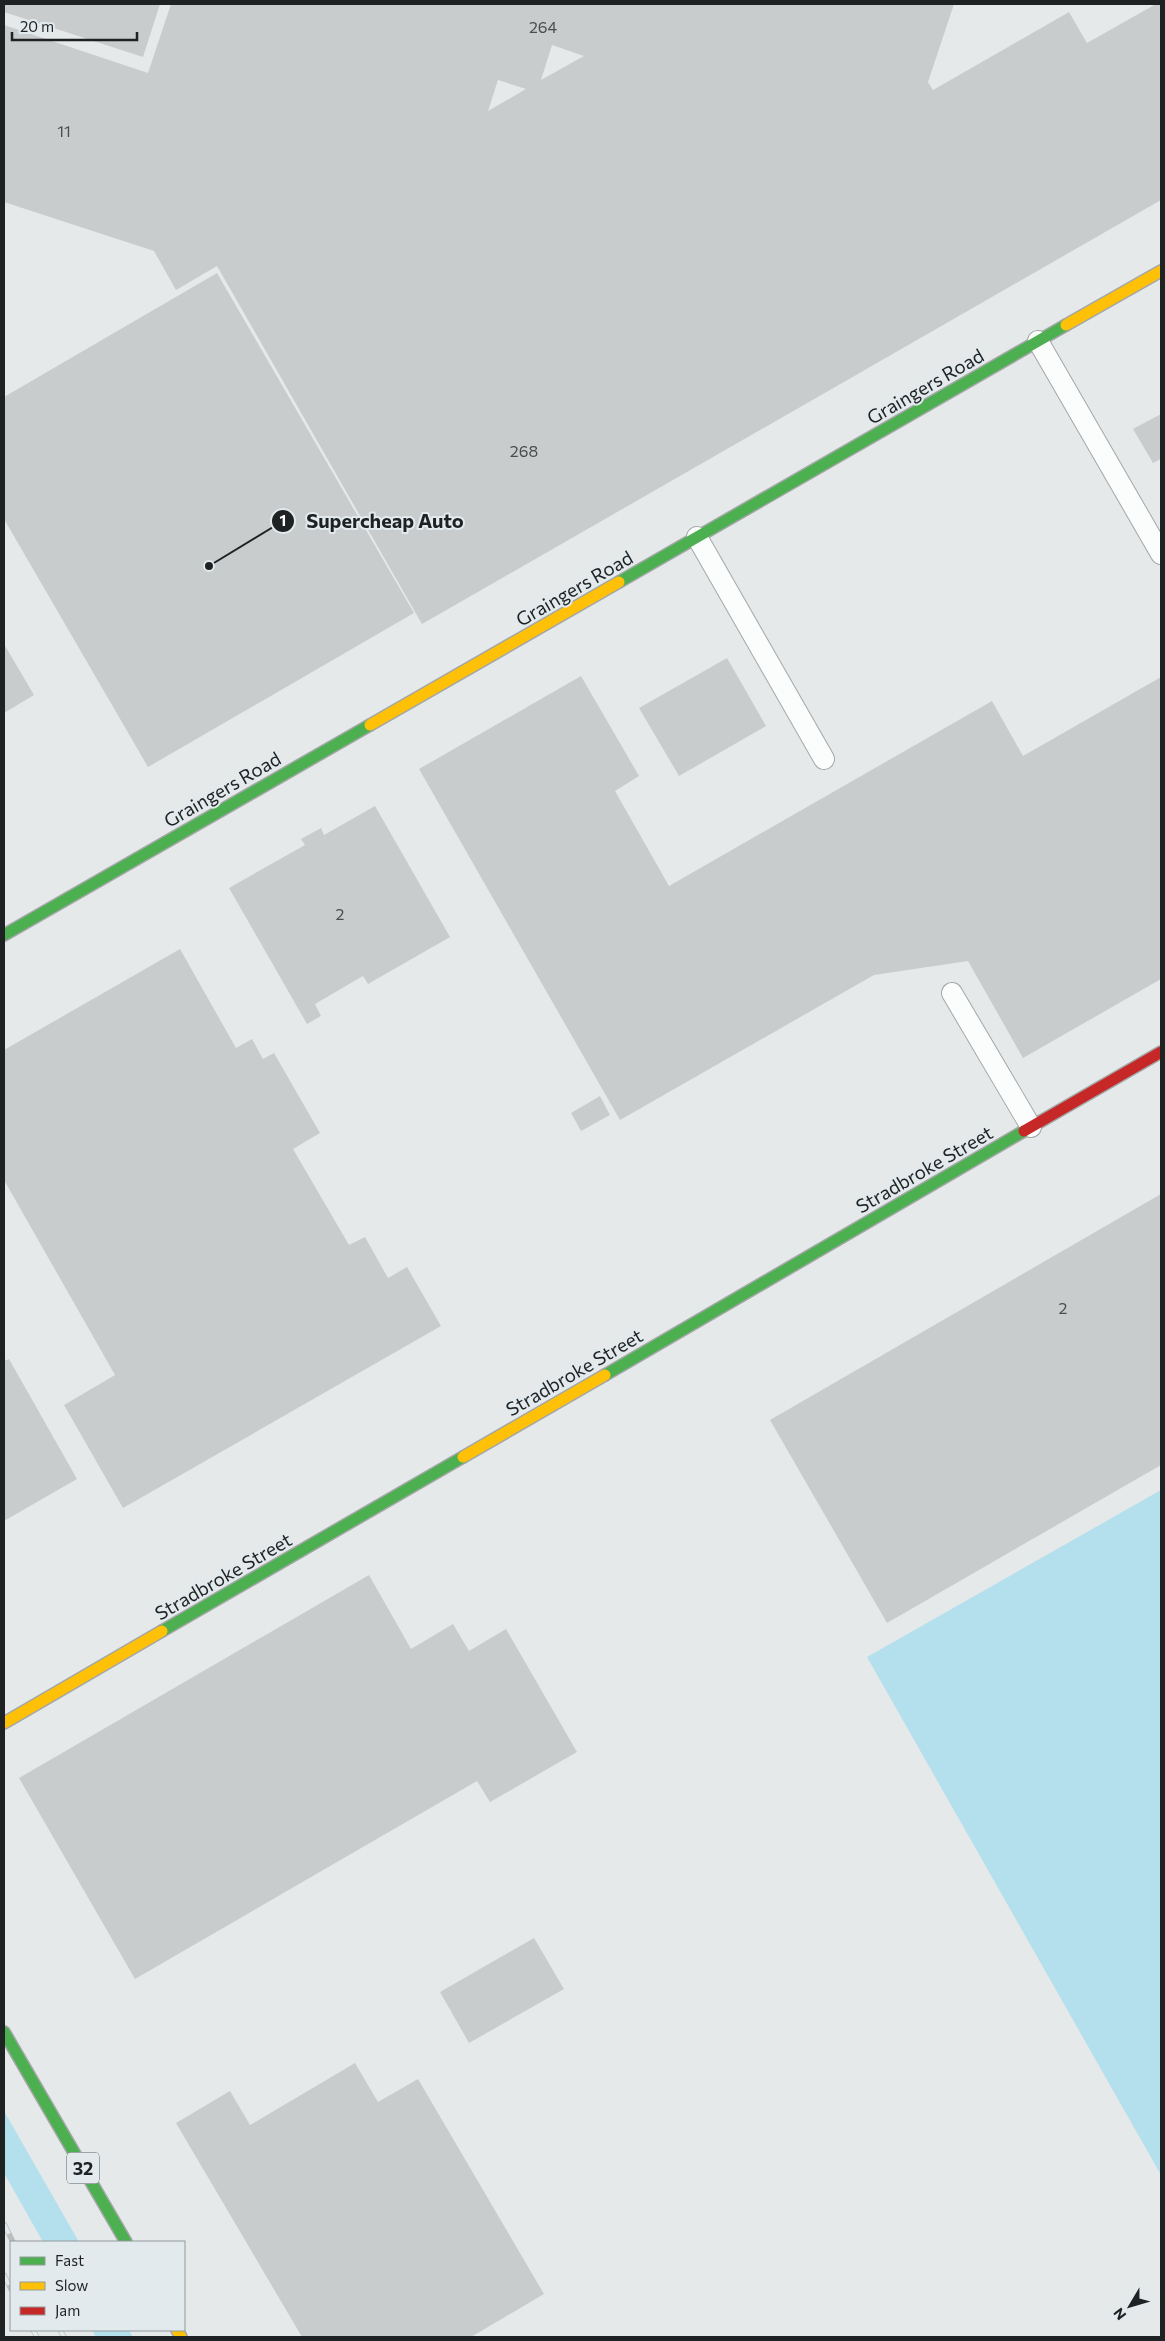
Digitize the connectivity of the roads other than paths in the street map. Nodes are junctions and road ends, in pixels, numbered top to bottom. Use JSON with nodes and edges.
{"nodes":[{"id":1,"x":1161,"y":271,"type":"edge"},
{"id":2,"x":1038,"y":341,"type":"junction"},
{"id":3,"x":697,"y":537,"type":"junction"},
{"id":4,"x":1161,"y":554,"type":"edge"},
{"id":5,"x":824,"y":759,"type":"dead end"},
{"id":6,"x":4,"y":935,"type":"edge"},
{"id":7,"x":952,"y":993,"type":"dead end"},
{"id":8,"x":1161,"y":1052,"type":"edge"},
{"id":9,"x":1031,"y":1128,"type":"junction"},
{"id":10,"x":4,"y":1723,"type":"edge"},
{"id":11,"x":4,"y":2032,"type":"edge"},
{"id":12,"x":125,"y":2241,"type":"edge"}],
"edges":[{"from":1,"to":2,"type":"street","name":"Graingers Road"},
{"from":2,"to":3,"type":"street","name":"Graingers Road"},
{"from":2,"to":4,"type":"lane"},
{"from":3,"to":5,"type":"lane"},
{"from":3,"to":6,"type":"street","name":"Graingers Road"},
{"from":7,"to":9,"type":"lane"},
{"from":8,"to":9,"type":"street","name":"Stradbroke Street"},
{"from":9,"to":10,"type":"street","name":"Stradbroke Street"},
{"from":11,"to":12,"type":"street","number":"32"}]}
